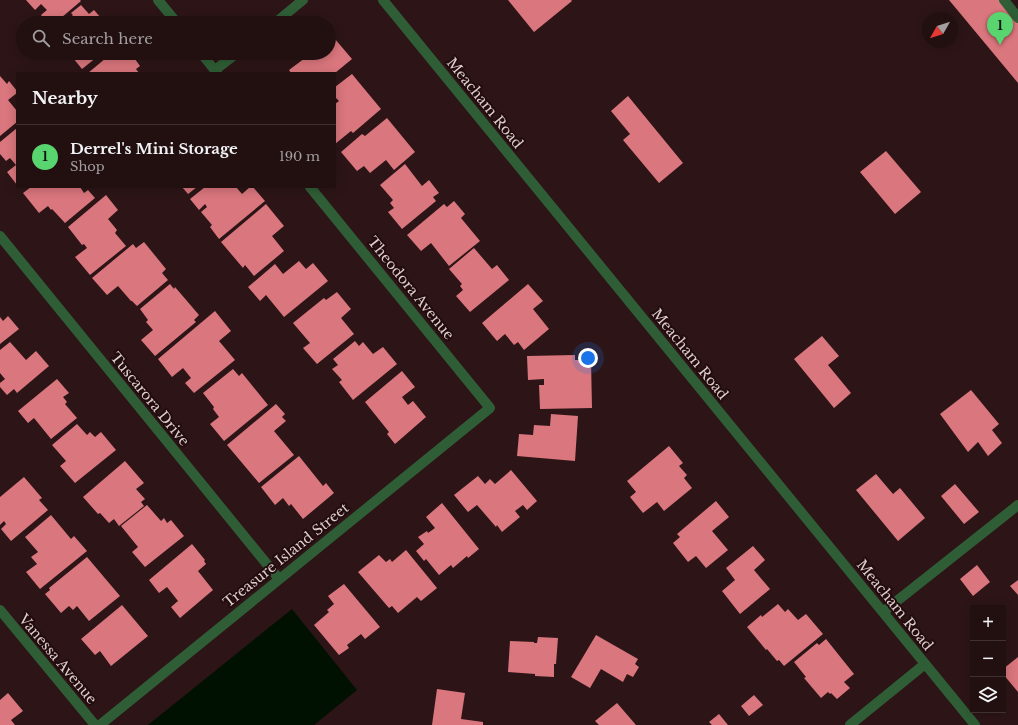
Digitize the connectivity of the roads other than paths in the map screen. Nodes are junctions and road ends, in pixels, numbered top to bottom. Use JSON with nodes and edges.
{"nodes":[{"id":1,"x":158,"y":0,"type":"edge"},
{"id":2,"x":303,"y":0,"type":"edge"},
{"id":3,"x":383,"y":0,"type":"edge"},
{"id":4,"x":1004,"y":0,"type":"edge"},
{"id":5,"x":171,"y":16,"type":"edge"},
{"id":6,"x":284,"y":16,"type":"edge"},
{"id":7,"x":1018,"y":18,"type":"edge"},
{"id":8,"x":207,"y":60,"type":"edge"},
{"id":9,"x":229,"y":60,"type":"edge"},
{"id":10,"x":216,"y":72,"type":"edge"},
{"id":11,"x":311,"y":188,"type":"edge"},
{"id":12,"x":0,"y":236,"type":"edge"},
{"id":13,"x":490,"y":408,"type":"joint"},
{"id":14,"x":1018,"y":505,"type":"edge"},
{"id":15,"x":279,"y":579,"type":"junction"},
{"id":16,"x":0,"y":610,"type":"edge"},
{"id":17,"x":882,"y":612,"type":"junction"},
{"id":18,"x":925,"y":664,"type":"junction"},
{"id":19,"x":95,"y":725,"type":"edge"},
{"id":20,"x":100,"y":725,"type":"edge"},
{"id":21,"x":850,"y":725,"type":"edge"},
{"id":22,"x":975,"y":725,"type":"edge"}],
"edges":[{"from":1,"to":5,"type":"street"},
{"from":2,"to":6,"type":"street"},
{"from":3,"to":17,"type":"street","name":"Meacham Road"},
{"from":4,"to":7,"type":"street"},
{"from":8,"to":10,"type":"street"},
{"from":9,"to":10,"type":"street"},
{"from":11,"to":13,"type":"street","name":"Theodora Avenue"},
{"from":12,"to":15,"type":"street","name":"Tuscarora Drive"},
{"from":13,"to":15,"type":"street","name":"Treasure Island Street"},
{"from":14,"to":17,"type":"street"},
{"from":15,"to":20,"type":"street","name":"Treasure Island Street"},
{"from":16,"to":19,"type":"street","name":"Vanessa Avenue"},
{"from":17,"to":18,"type":"street","name":"Meacham Road"},
{"from":18,"to":21,"type":"street"},
{"from":18,"to":22,"type":"street","name":"Meacham Road"}]}
